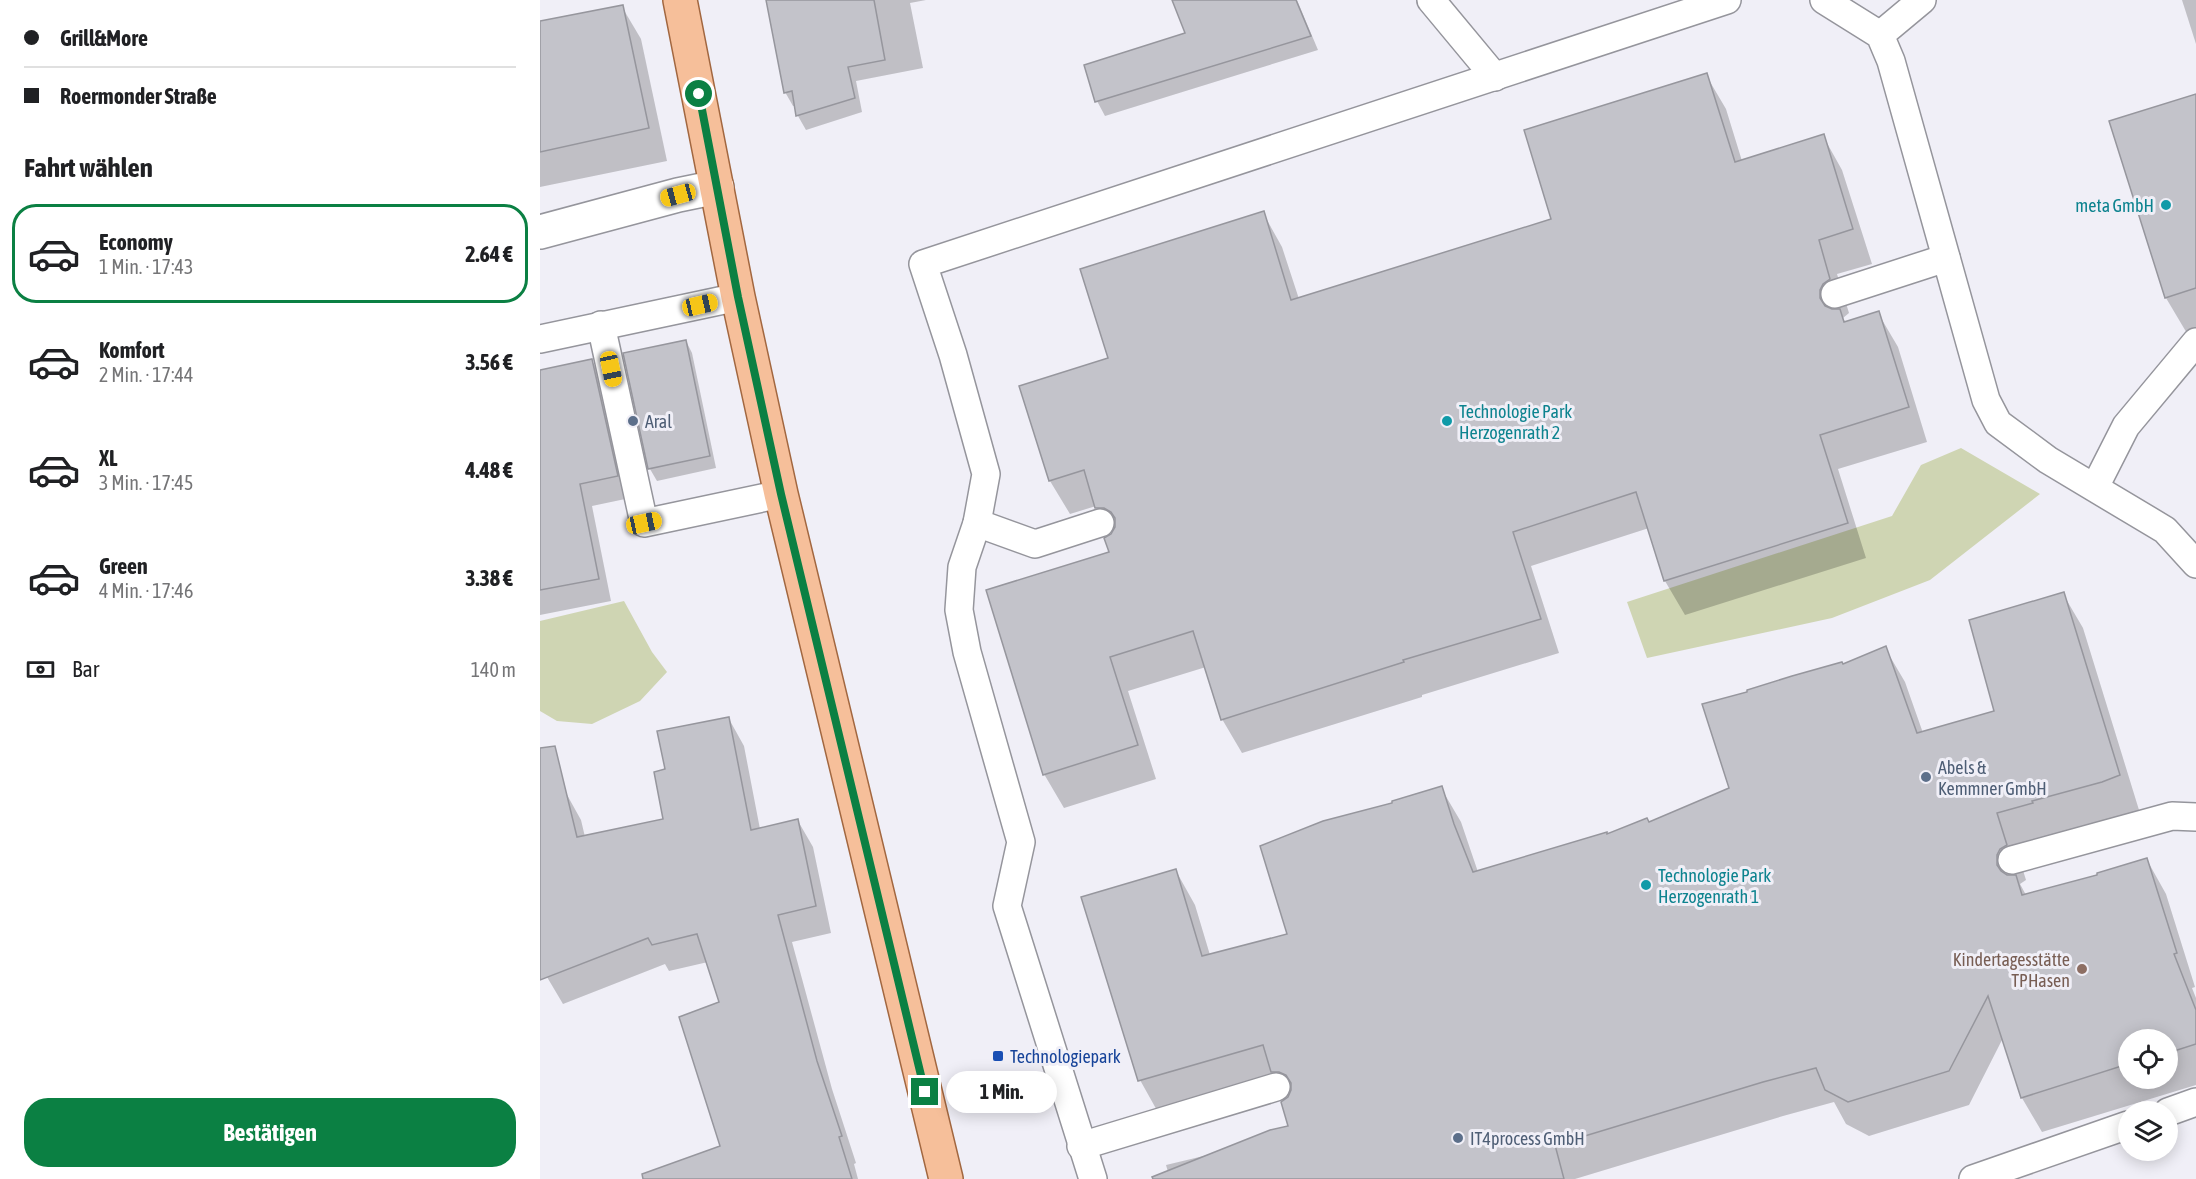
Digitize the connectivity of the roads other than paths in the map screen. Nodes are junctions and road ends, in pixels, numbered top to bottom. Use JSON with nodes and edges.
{"nodes":[{"id":1,"x":680,"y":0,"type":"edge"},
{"id":2,"x":1431,"y":0,"type":"edge"},
{"id":3,"x":1727,"y":0,"type":"edge"},
{"id":4,"x":1824,"y":0,"type":"edge"},
{"id":5,"x":1922,"y":0,"type":"edge"},
{"id":6,"x":1880,"y":35,"type":"junction"},
{"id":7,"x":1495,"y":77,"type":"junction"},
{"id":8,"x":717,"y":187,"type":"junction"},
{"id":9,"x":540,"y":232,"type":"edge"},
{"id":10,"x":1946,"y":258,"type":"junction"},
{"id":11,"x":1835,"y":294,"type":"dead end"},
{"id":12,"x":738,"y":297,"type":"junction"},
{"id":13,"x":601,"y":326,"type":"junction"},
{"id":14,"x":540,"y":339,"type":"edge"},
{"id":15,"x":2196,"y":342,"type":"edge"},
{"id":16,"x":2095,"y":487,"type":"junction"},
{"id":17,"x":781,"y":494,"type":"junction"},
{"id":18,"x":977,"y":523,"type":"junction"},
{"id":19,"x":1100,"y":523,"type":"dead end"},
{"id":20,"x":2196,"y":564,"type":"edge"},
{"id":21,"x":2196,"y":817,"type":"edge"},
{"id":22,"x":2012,"y":860,"type":"dead end"},
{"id":23,"x":1276,"y":1087,"type":"dead end"},
{"id":24,"x":2196,"y":1102,"type":"edge"},
{"id":25,"x":2178,"y":1108,"type":"edge"},
{"id":26,"x":2118,"y":1128,"type":"edge"},
{"id":27,"x":1081,"y":1146,"type":"junction"},
{"id":28,"x":946,"y":1179,"type":"edge"},
{"id":29,"x":1093,"y":1179,"type":"edge"},
{"id":30,"x":1972,"y":1179,"type":"edge"}],
"edges":[{"from":1,"to":8,"type":"main road"},
{"from":2,"to":7,"type":"lane"},
{"from":3,"to":7,"type":"lane"},
{"from":4,"to":6,"type":"lane"},
{"from":5,"to":6,"type":"lane"},
{"from":6,"to":10,"type":"lane"},
{"from":7,"to":18,"type":"lane"},
{"from":8,"to":9,"type":"street"},
{"from":8,"to":12,"type":"main road"},
{"from":10,"to":11,"type":"lane"},
{"from":10,"to":16,"type":"lane"},
{"from":12,"to":13,"type":"lane"},
{"from":12,"to":17,"type":"main road"},
{"from":13,"to":14,"type":"lane"},
{"from":13,"to":17,"type":"lane"},
{"from":15,"to":16,"type":"lane"},
{"from":16,"to":20,"type":"lane"},
{"from":17,"to":28,"type":"main road"},
{"from":18,"to":19,"type":"lane"},
{"from":18,"to":27,"type":"lane"},
{"from":21,"to":22,"type":"lane"},
{"from":23,"to":27,"type":"lane"},
{"from":24,"to":25,"type":"lane"},
{"from":26,"to":30,"type":"lane"},
{"from":27,"to":29,"type":"lane"}]}
